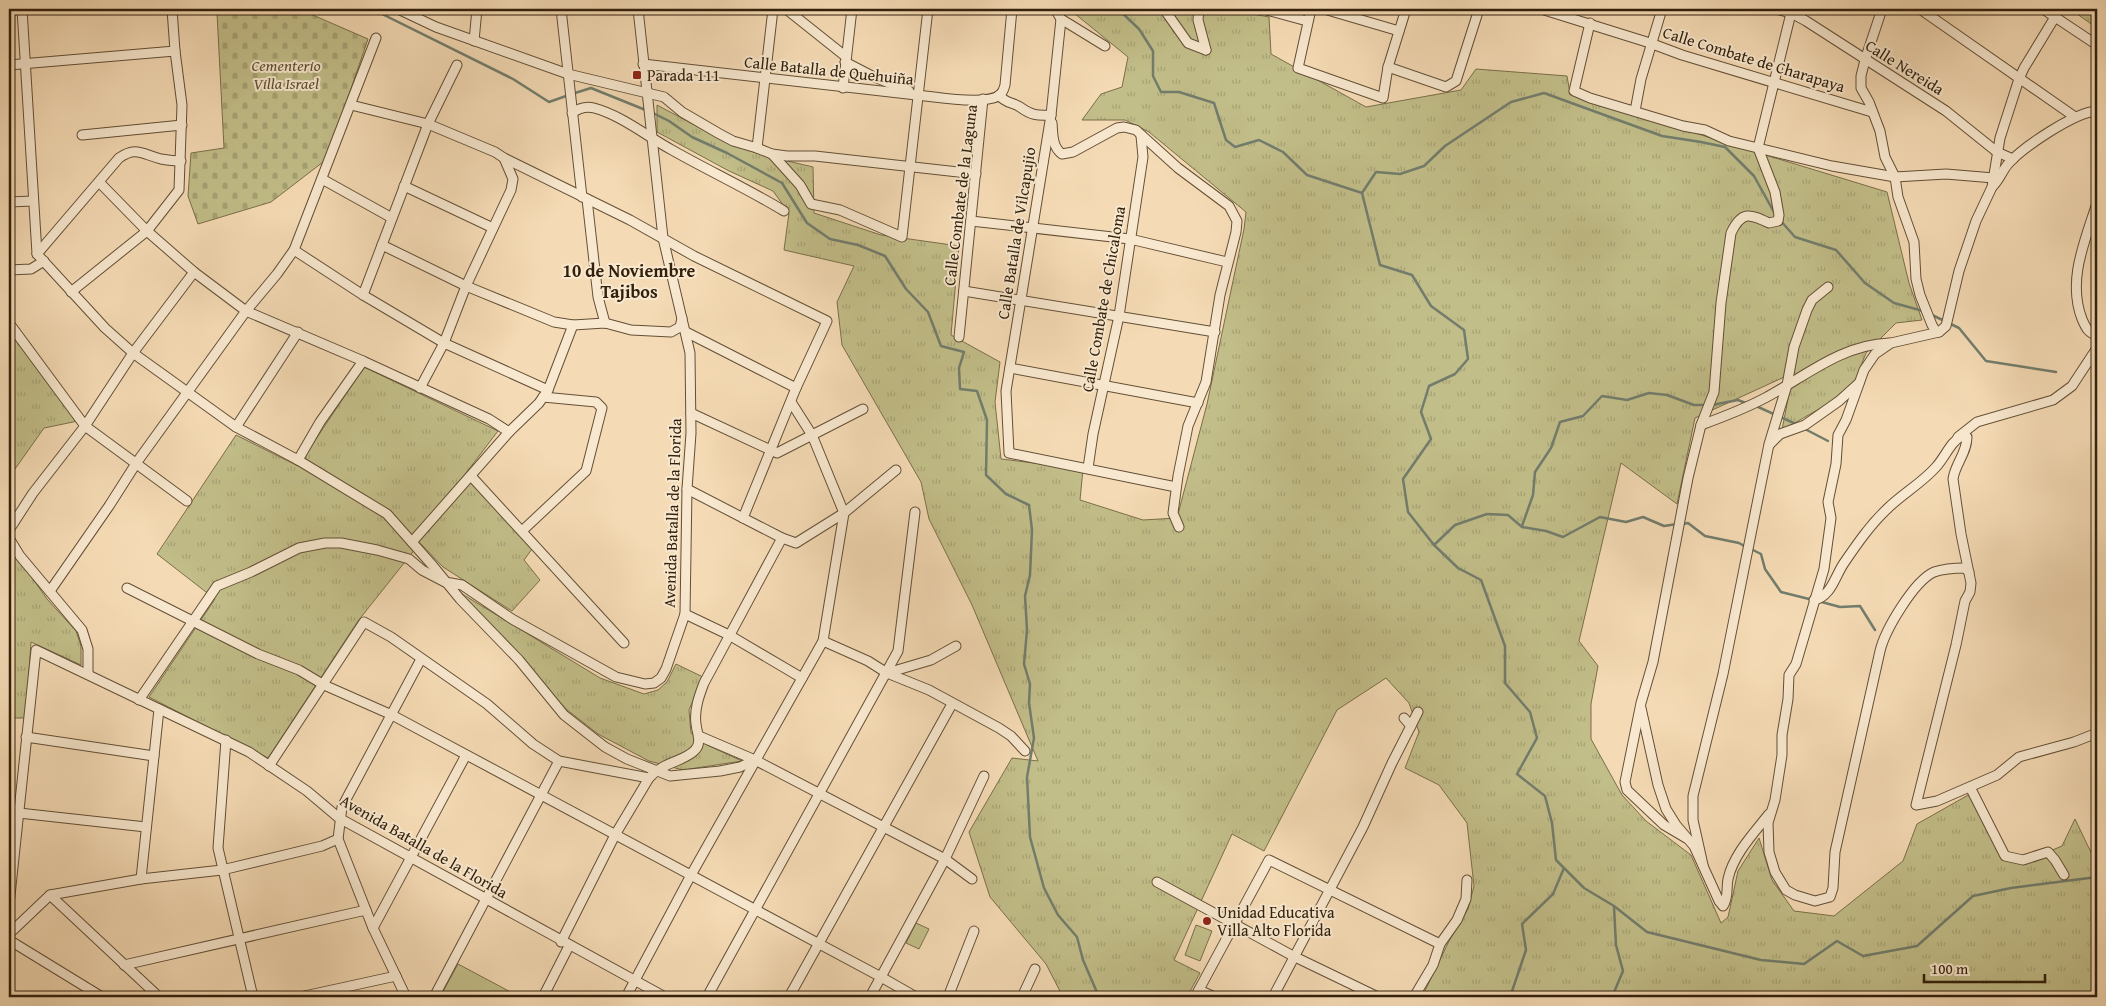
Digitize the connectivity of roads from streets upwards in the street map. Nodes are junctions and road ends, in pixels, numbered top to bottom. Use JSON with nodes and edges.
{"nodes":[{"id":1,"x":22,"y":9,"type":"edge"},
{"id":2,"x":172,"y":9,"type":"edge"},
{"id":3,"x":398,"y":9,"type":"edge"},
{"id":4,"x":477,"y":9,"type":"edge"},
{"id":5,"x":560,"y":9,"type":"edge"},
{"id":6,"x":638,"y":9,"type":"edge"},
{"id":7,"x":773,"y":9,"type":"edge"},
{"id":8,"x":786,"y":9,"type":"edge"},
{"id":9,"x":852,"y":9,"type":"edge"},
{"id":10,"x":928,"y":9,"type":"edge"},
{"id":11,"x":1012,"y":9,"type":"edge"},
{"id":12,"x":1055,"y":9,"type":"edge"},
{"id":13,"x":1164,"y":9,"type":"edge"},
{"id":14,"x":1199,"y":9,"type":"edge"},
{"id":15,"x":1262,"y":9,"type":"edge"},
{"id":16,"x":1311,"y":9,"type":"edge"},
{"id":17,"x":1324,"y":9,"type":"edge"},
{"id":18,"x":1406,"y":9,"type":"edge"},
{"id":19,"x":1479,"y":9,"type":"edge"},
{"id":20,"x":1542,"y":9,"type":"edge"},
{"id":21,"x":1662,"y":9,"type":"edge"},
{"id":22,"x":1776,"y":9,"type":"edge"},
{"id":23,"x":1882,"y":9,"type":"edge"},
{"id":24,"x":1920,"y":9,"type":"edge"},
{"id":25,"x":2043,"y":9,"type":"edge"},
{"id":26,"x":1791,"y":11,"type":"edge"},
{"id":27,"x":2055,"y":17,"type":"junction"},
{"id":28,"x":1061,"y":19,"type":"junction"},
{"id":29,"x":1307,"y":21,"type":"junction"},
{"id":30,"x":1590,"y":23,"type":"junction"},
{"id":31,"x":1399,"y":31,"type":"junction"},
{"id":32,"x":376,"y":38,"type":"dead end"},
{"id":33,"x":474,"y":40,"type":"junction"},
{"id":34,"x":1650,"y":43,"type":"junction"},
{"id":35,"x":2097,"y":45,"type":"edge"},
{"id":36,"x":1104,"y":46,"type":"dead end"},
{"id":37,"x":175,"y":51,"type":"junction"},
{"id":38,"x":845,"y":59,"type":"junction"},
{"id":39,"x":1865,"y":60,"type":"junction"},
{"id":40,"x":25,"y":64,"type":"junction"},
{"id":41,"x":643,"y":64,"type":"junction"},
{"id":42,"x":9,"y":65,"type":"edge"},
{"id":43,"x":457,"y":65,"type":"dead end"},
{"id":44,"x":1388,"y":67,"type":"junction"},
{"id":45,"x":568,"y":74,"type":"junction"},
{"id":46,"x":766,"y":78,"type":"junction"},
{"id":47,"x":2019,"y":79,"type":"junction"},
{"id":48,"x":1773,"y":81,"type":"junction"},
{"id":49,"x":843,"y":88,"type":"junction"},
{"id":50,"x":646,"y":92,"type":"junction"},
{"id":51,"x":918,"y":95,"type":"junction"},
{"id":52,"x":1000,"y":95,"type":"junction"},
{"id":53,"x":983,"y":99,"type":"junction"},
{"id":54,"x":351,"y":105,"type":"junction"},
{"id":55,"x":1635,"y":111,"type":"junction"},
{"id":56,"x":2097,"y":111,"type":"edge"},
{"id":57,"x":1872,"y":112,"type":"junction"},
{"id":58,"x":572,"y":114,"type":"junction"},
{"id":59,"x":1051,"y":115,"type":"junction"},
{"id":60,"x":2075,"y":117,"type":"junction"},
{"id":61,"x":428,"y":124,"type":"junction"},
{"id":62,"x":182,"y":125,"type":"junction"},
{"id":63,"x":82,"y":135,"type":"dead end"},
{"id":64,"x":651,"y":136,"type":"junction"},
{"id":65,"x":1141,"y":136,"type":"junction"},
{"id":66,"x":757,"y":148,"type":"junction"},
{"id":67,"x":1758,"y":148,"type":"junction"},
{"id":68,"x":1997,"y":152,"type":"junction"},
{"id":69,"x":772,"y":154,"type":"junction"},
{"id":70,"x":504,"y":158,"type":"junction"},
{"id":71,"x":2013,"y":159,"type":"junction"},
{"id":72,"x":181,"y":161,"type":"junction"},
{"id":73,"x":910,"y":168,"type":"junction"},
{"id":74,"x":976,"y":174,"type":"junction"},
{"id":75,"x":1895,"y":177,"type":"junction"},
{"id":76,"x":1994,"y":178,"type":"junction"},
{"id":77,"x":322,"y":179,"type":"junction"},
{"id":78,"x":99,"y":182,"type":"junction"},
{"id":79,"x":404,"y":186,"type":"junction"},
{"id":80,"x":1992,"y":188,"type":"junction"},
{"id":81,"x":584,"y":198,"type":"junction"},
{"id":82,"x":33,"y":201,"type":"junction"},
{"id":83,"x":9,"y":202,"type":"edge"},
{"id":84,"x":2097,"y":204,"type":"edge"},
{"id":85,"x":784,"y":211,"type":"dead end"},
{"id":86,"x":392,"y":218,"type":"junction"},
{"id":87,"x":971,"y":221,"type":"junction"},
{"id":88,"x":493,"y":228,"type":"junction"},
{"id":89,"x":1034,"y":228,"type":"junction"},
{"id":90,"x":147,"y":231,"type":"junction"},
{"id":91,"x":663,"y":238,"type":"junction"},
{"id":92,"x":1130,"y":239,"type":"junction"},
{"id":93,"x":382,"y":246,"type":"junction"},
{"id":94,"x":294,"y":250,"type":"junction"},
{"id":95,"x":41,"y":258,"type":"junction"},
{"id":96,"x":1227,"y":262,"type":"junction"},
{"id":97,"x":9,"y":270,"type":"edge"},
{"id":98,"x":194,"y":272,"type":"junction"},
{"id":99,"x":466,"y":286,"type":"junction"},
{"id":100,"x":1828,"y":287,"type":"dead end"},
{"id":101,"x":964,"y":291,"type":"junction"},
{"id":102,"x":71,"y":292,"type":"junction"},
{"id":103,"x":363,"y":295,"type":"junction"},
{"id":104,"x":1021,"y":300,"type":"junction"},
{"id":105,"x":246,"y":311,"type":"junction"},
{"id":106,"x":1119,"y":316,"type":"junction"},
{"id":107,"x":682,"y":318,"type":"junction"},
{"id":108,"x":9,"y":323,"type":"edge"},
{"id":109,"x":605,"y":323,"type":"junction"},
{"id":110,"x":573,"y":325,"type":"junction"},
{"id":111,"x":298,"y":332,"type":"junction"},
{"id":112,"x":686,"y":332,"type":"junction"},
{"id":113,"x":1215,"y":332,"type":"junction"},
{"id":114,"x":1940,"y":332,"type":"junction"},
{"id":115,"x":2097,"y":335,"type":"edge"},
{"id":116,"x":959,"y":337,"type":"dead end"},
{"id":117,"x":444,"y":343,"type":"junction"},
{"id":118,"x":1891,"y":343,"type":"junction"},
{"id":119,"x":2097,"y":348,"type":"edge"},
{"id":120,"x":132,"y":353,"type":"junction"},
{"id":121,"x":363,"y":361,"type":"junction"},
{"id":122,"x":1010,"y":368,"type":"junction"},
{"id":123,"x":1860,"y":381,"type":"junction"},
{"id":124,"x":1103,"y":385,"type":"junction"},
{"id":125,"x":1787,"y":385,"type":"junction"},
{"id":126,"x":420,"y":388,"type":"junction"},
{"id":127,"x":796,"y":388,"type":"junction"},
{"id":128,"x":188,"y":393,"type":"junction"},
{"id":129,"x":546,"y":394,"type":"junction"},
{"id":130,"x":791,"y":402,"type":"junction"},
{"id":131,"x":1198,"y":403,"type":"junction"},
{"id":132,"x":863,"y":408,"type":"dead end"},
{"id":133,"x":691,"y":413,"type":"junction"},
{"id":134,"x":1701,"y":425,"type":"junction"},
{"id":135,"x":85,"y":426,"type":"junction"},
{"id":136,"x":236,"y":427,"type":"junction"},
{"id":137,"x":509,"y":432,"type":"junction"},
{"id":138,"x":812,"y":435,"type":"junction"},
{"id":139,"x":1958,"y":437,"type":"junction"},
{"id":140,"x":1770,"y":444,"type":"junction"},
{"id":141,"x":771,"y":452,"type":"junction"},
{"id":142,"x":298,"y":460,"type":"junction"},
{"id":143,"x":137,"y":462,"type":"junction"},
{"id":144,"x":1088,"y":468,"type":"junction"},
{"id":145,"x":896,"y":470,"type":"dead end"},
{"id":146,"x":471,"y":476,"type":"junction"},
{"id":147,"x":1176,"y":487,"type":"junction"},
{"id":148,"x":687,"y":489,"type":"junction"},
{"id":149,"x":187,"y":501,"type":"dead end"},
{"id":150,"x":915,"y":512,"type":"dead end"},
{"id":151,"x":844,"y":513,"type":"junction"},
{"id":152,"x":742,"y":518,"type":"junction"},
{"id":153,"x":1179,"y":527,"type":"dead end"},
{"id":154,"x":9,"y":530,"type":"edge"},
{"id":155,"x":522,"y":531,"type":"junction"},
{"id":156,"x":9,"y":538,"type":"edge"},
{"id":157,"x":782,"y":538,"type":"junction"},
{"id":158,"x":412,"y":542,"type":"junction"},
{"id":159,"x":1969,"y":572,"type":"junction"},
{"id":160,"x":445,"y":582,"type":"junction"},
{"id":161,"x":127,"y":588,"type":"dead end"},
{"id":162,"x":50,"y":591,"type":"junction"},
{"id":163,"x":1814,"y":600,"type":"junction"},
{"id":164,"x":684,"y":614,"type":"junction"},
{"id":165,"x":194,"y":621,"type":"junction"},
{"id":166,"x":729,"y":635,"type":"junction"},
{"id":167,"x":823,"y":641,"type":"junction"},
{"id":168,"x":624,"y":643,"type":"dead end"},
{"id":169,"x":956,"y":646,"type":"dead end"},
{"id":170,"x":421,"y":659,"type":"junction"},
{"id":171,"x":887,"y":673,"type":"junction"},
{"id":172,"x":88,"y":674,"type":"junction"},
{"id":173,"x":802,"y":678,"type":"junction"},
{"id":174,"x":324,"y":686,"type":"junction"},
{"id":175,"x":139,"y":700,"type":"junction"},
{"id":176,"x":1640,"y":703,"type":"junction"},
{"id":177,"x":952,"y":704,"type":"junction"},
{"id":178,"x":158,"y":709,"type":"junction"},
{"id":179,"x":1418,"y":712,"type":"dead end"},
{"id":180,"x":392,"y":715,"type":"junction"},
{"id":181,"x":1404,"y":718,"type":"dead end"},
{"id":182,"x":1411,"y":726,"type":"junction"},
{"id":183,"x":2097,"y":733,"type":"edge"},
{"id":184,"x":699,"y":736,"type":"junction"},
{"id":185,"x":26,"y":738,"type":"junction"},
{"id":186,"x":226,"y":740,"type":"junction"},
{"id":187,"x":1025,"y":751,"type":"dead end"},
{"id":188,"x":466,"y":754,"type":"junction"},
{"id":189,"x":154,"y":756,"type":"junction"},
{"id":190,"x":755,"y":760,"type":"junction"},
{"id":191,"x":559,"y":761,"type":"junction"},
{"id":192,"x":269,"y":766,"type":"junction"},
{"id":193,"x":656,"y":770,"type":"junction"},
{"id":194,"x":984,"y":776,"type":"dead end"},
{"id":195,"x":649,"y":778,"type":"junction"},
{"id":196,"x":1970,"y":787,"type":"junction"},
{"id":197,"x":818,"y":794,"type":"junction"},
{"id":198,"x":542,"y":795,"type":"junction"},
{"id":199,"x":1772,"y":810,"type":"junction"},
{"id":200,"x":18,"y":813,"type":"junction"},
{"id":201,"x":340,"y":818,"type":"junction"},
{"id":202,"x":146,"y":827,"type":"junction"},
{"id":203,"x":882,"y":827,"type":"junction"},
{"id":204,"x":616,"y":835,"type":"junction"},
{"id":205,"x":1686,"y":838,"type":"junction"},
{"id":206,"x":338,"y":839,"type":"junction"},
{"id":207,"x":410,"y":858,"type":"junction"},
{"id":208,"x":945,"y":859,"type":"junction"},
{"id":209,"x":1704,"y":865,"type":"junction"},
{"id":210,"x":222,"y":870,"type":"junction"},
{"id":211,"x":691,"y":875,"type":"junction"},
{"id":212,"x":2064,"y":875,"type":"dead end"},
{"id":213,"x":141,"y":879,"type":"junction"},
{"id":214,"x":972,"y":879,"type":"dead end"},
{"id":215,"x":1467,"y":880,"type":"dead end"},
{"id":216,"x":1157,"y":882,"type":"dead end"},
{"id":217,"x":1328,"y":890,"type":"junction"},
{"id":218,"x":50,"y":895,"type":"junction"},
{"id":219,"x":485,"y":899,"type":"junction"},
{"id":220,"x":9,"y":905,"type":"edge"},
{"id":221,"x":755,"y":909,"type":"junction"},
{"id":222,"x":366,"y":910,"type":"junction"},
{"id":223,"x":1235,"y":923,"type":"junction"},
{"id":224,"x":373,"y":928,"type":"junction"},
{"id":225,"x":974,"y":931,"type":"dead end"},
{"id":226,"x":9,"y":934,"type":"edge"},
{"id":227,"x":238,"y":938,"type":"junction"},
{"id":228,"x":9,"y":940,"type":"edge"},
{"id":229,"x":565,"y":944,"type":"junction"},
{"id":230,"x":819,"y":944,"type":"junction"},
{"id":231,"x":1440,"y":944,"type":"junction"},
{"id":232,"x":1294,"y":956,"type":"junction"},
{"id":233,"x":124,"y":965,"type":"junction"},
{"id":234,"x":1035,"y":969,"type":"dead end"},
{"id":235,"x":396,"y":976,"type":"junction"},
{"id":236,"x":881,"y":977,"type":"junction"},
{"id":237,"x":635,"y":981,"type":"junction"},
{"id":238,"x":404,"y":994,"type":"edge"},
{"id":239,"x":1197,"y":994,"type":"edge"},
{"id":240,"x":102,"y":997,"type":"edge"},
{"id":241,"x":159,"y":997,"type":"edge"},
{"id":242,"x":253,"y":997,"type":"edge"},
{"id":243,"x":300,"y":997,"type":"edge"},
{"id":244,"x":416,"y":997,"type":"edge"},
{"id":245,"x":434,"y":997,"type":"edge"},
{"id":246,"x":543,"y":997,"type":"edge"},
{"id":247,"x":626,"y":997,"type":"edge"},
{"id":248,"x":665,"y":997,"type":"edge"},
{"id":249,"x":707,"y":997,"type":"edge"},
{"id":250,"x":790,"y":997,"type":"edge"},
{"id":251,"x":870,"y":997,"type":"edge"},
{"id":252,"x":916,"y":997,"type":"edge"},
{"id":253,"x":948,"y":997,"type":"edge"},
{"id":254,"x":1022,"y":997,"type":"edge"},
{"id":255,"x":1215,"y":997,"type":"edge"},
{"id":256,"x":1273,"y":997,"type":"edge"},
{"id":257,"x":1378,"y":997,"type":"edge"},
{"id":258,"x":1414,"y":997,"type":"edge"}],
"edges":[{"from":1,"to":40,"type":"street"},
{"from":2,"to":37,"type":"street"},
{"from":3,"to":33,"type":"street"},
{"from":4,"to":33,"type":"street"},
{"from":5,"to":45,"type":"street"},
{"from":6,"to":41,"type":"street","name":"Avenida Batalla de la Florida"},
{"from":7,"to":46,"type":"street"},
{"from":8,"to":38,"type":"street"},
{"from":9,"to":38,"type":"street"},
{"from":10,"to":51,"type":"street"},
{"from":11,"to":52,"type":"street","name":"Calle Combate de la Laguna"},
{"from":12,"to":28,"type":"street"},
{"from":13,"to":14,"type":"street"},
{"from":15,"to":29,"type":"street"},
{"from":16,"to":29,"type":"street"},
{"from":17,"to":31,"type":"street"},
{"from":18,"to":31,"type":"street"},
{"from":19,"to":44,"type":"street"},
{"from":20,"to":30,"type":"street","name":"Calle Combate de Charapaya"},
{"from":21,"to":34,"type":"street"},
{"from":22,"to":26,"type":"street","name":"Calle Nereida"},
{"from":23,"to":39,"type":"street"},
{"from":24,"to":47,"type":"street"},
{"from":25,"to":27,"type":"street"},
{"from":26,"to":39,"type":"street","name":"Calle Nereida"},
{"from":26,"to":48,"type":"street"},
{"from":27,"to":35,"type":"street"},
{"from":27,"to":47,"type":"street"},
{"from":28,"to":36,"type":"street"},
{"from":28,"to":59,"type":"street","name":"Calle Batalla de Vilcapujio"},
{"from":29,"to":44,"type":"street"},
{"from":30,"to":34,"type":"street","name":"Calle Combate de Charapaya"},
{"from":30,"to":55,"type":"street"},
{"from":31,"to":44,"type":"street"},
{"from":32,"to":54,"type":"street"},
{"from":33,"to":45,"type":"street"},
{"from":34,"to":48,"type":"street","name":"Calle Combate de Charapaya"},
{"from":34,"to":55,"type":"street"},
{"from":37,"to":40,"type":"street"},
{"from":37,"to":62,"type":"street"},
{"from":38,"to":49,"type":"street"},
{"from":38,"to":51,"type":"street"},
{"from":39,"to":57,"type":"street"},
{"from":39,"to":68,"type":"street","name":"Calle Nereida"},
{"from":40,"to":42,"type":"street"},
{"from":40,"to":82,"type":"street"},
{"from":41,"to":46,"type":"street","name":"Calle Batalla de Quehuiña"},
{"from":41,"to":50,"type":"street","name":"Avenida Batalla de la Florida"},
{"from":43,"to":61,"type":"street"},
{"from":45,"to":50,"type":"street"},
{"from":45,"to":58,"type":"street"},
{"from":46,"to":49,"type":"street","name":"Calle Batalla de Quehuiña"},
{"from":46,"to":66,"type":"street"},
{"from":47,"to":60,"type":"street"},
{"from":47,"to":68,"type":"street"},
{"from":48,"to":57,"type":"street","name":"Calle Combate de Charapaya"},
{"from":48,"to":67,"type":"street"},
{"from":49,"to":51,"type":"street","name":"Calle Batalla de Quehuiña"},
{"from":50,"to":64,"type":"street","name":"Avenida Batalla de la Florida"},
{"from":50,"to":66,"type":"street"},
{"from":51,"to":53,"type":"street","name":"Calle Batalla de Quehuiña"},
{"from":51,"to":73,"type":"street"},
{"from":52,"to":53,"type":"street","name":"Calle Combate de la Laguna"},
{"from":52,"to":59,"type":"street"},
{"from":53,"to":74,"type":"street","name":"Calle Combate de la Laguna"},
{"from":54,"to":61,"type":"street"},
{"from":54,"to":77,"type":"street"},
{"from":55,"to":67,"type":"street"},
{"from":56,"to":60,"type":"street"},
{"from":57,"to":75,"type":"street"},
{"from":58,"to":64,"type":"street"},
{"from":58,"to":81,"type":"street"},
{"from":59,"to":65,"type":"street"},
{"from":59,"to":89,"type":"street","name":"Calle Batalla de Vilcapujio"},
{"from":60,"to":71,"type":"street"},
{"from":61,"to":70,"type":"street"},
{"from":61,"to":79,"type":"street"},
{"from":62,"to":63,"type":"street"},
{"from":62,"to":72,"type":"street"},
{"from":64,"to":85,"type":"street"},
{"from":64,"to":91,"type":"street","name":"Avenida Batalla de la Florida"},
{"from":65,"to":92,"type":"street","name":"Calle Combate de Chicaloma"},
{"from":65,"to":96,"type":"street"},
{"from":66,"to":69,"type":"street"},
{"from":67,"to":75,"type":"street"},
{"from":67,"to":134,"type":"street"},
{"from":68,"to":71,"type":"street","name":"Calle Nereida"},
{"from":68,"to":76,"type":"street"},
{"from":69,"to":73,"type":"street"},
{"from":69,"to":73,"type":"street"},
{"from":70,"to":81,"type":"street"},
{"from":70,"to":88,"type":"street"},
{"from":71,"to":80,"type":"street"},
{"from":72,"to":78,"type":"street"},
{"from":72,"to":90,"type":"street"},
{"from":73,"to":74,"type":"street"},
{"from":74,"to":87,"type":"street","name":"Calle Combate de la Laguna"},
{"from":75,"to":76,"type":"street"},
{"from":75,"to":114,"type":"street"},
{"from":76,"to":80,"type":"street"},
{"from":77,"to":86,"type":"street"},
{"from":77,"to":94,"type":"street"},
{"from":78,"to":90,"type":"street"},
{"from":78,"to":95,"type":"street"},
{"from":79,"to":86,"type":"street"},
{"from":79,"to":88,"type":"street"},
{"from":80,"to":114,"type":"street"},
{"from":81,"to":91,"type":"street"},
{"from":81,"to":109,"type":"street"},
{"from":82,"to":83,"type":"street"},
{"from":82,"to":95,"type":"street"},
{"from":84,"to":115,"type":"street"},
{"from":86,"to":93,"type":"street"},
{"from":87,"to":89,"type":"street"},
{"from":87,"to":101,"type":"street","name":"Calle Combate de la Laguna"},
{"from":88,"to":99,"type":"street"},
{"from":89,"to":92,"type":"street"},
{"from":89,"to":104,"type":"street","name":"Calle Batalla de Vilcapujio"},
{"from":90,"to":98,"type":"street"},
{"from":90,"to":102,"type":"street"},
{"from":91,"to":107,"type":"street","name":"Avenida Batalla de la Florida"},
{"from":91,"to":127,"type":"street"},
{"from":92,"to":96,"type":"street"},
{"from":92,"to":106,"type":"street","name":"Calle Combate de Chicaloma"},
{"from":93,"to":99,"type":"street"},
{"from":93,"to":103,"type":"street"},
{"from":94,"to":103,"type":"street"},
{"from":94,"to":105,"type":"street"},
{"from":95,"to":97,"type":"street"},
{"from":95,"to":102,"type":"street"},
{"from":96,"to":113,"type":"street"},
{"from":98,"to":105,"type":"street"},
{"from":98,"to":120,"type":"street"},
{"from":99,"to":110,"type":"street"},
{"from":99,"to":117,"type":"street"},
{"from":100,"to":125,"type":"street"},
{"from":101,"to":104,"type":"street"},
{"from":101,"to":116,"type":"street","name":"Calle Combate de la Laguna"},
{"from":102,"to":120,"type":"street"},
{"from":103,"to":117,"type":"street"},
{"from":104,"to":106,"type":"street"},
{"from":104,"to":122,"type":"street","name":"Calle Batalla de Vilcapujio"},
{"from":105,"to":111,"type":"street"},
{"from":105,"to":128,"type":"street"},
{"from":106,"to":113,"type":"street"},
{"from":106,"to":124,"type":"street","name":"Calle Combate de Chicaloma"},
{"from":107,"to":109,"type":"street"},
{"from":107,"to":112,"type":"street","name":"Avenida Batalla de la Florida"},
{"from":108,"to":135,"type":"street"},
{"from":109,"to":110,"type":"street"},
{"from":110,"to":129,"type":"street"},
{"from":111,"to":121,"type":"street"},
{"from":111,"to":136,"type":"street"},
{"from":112,"to":127,"type":"street"},
{"from":112,"to":133,"type":"street","name":"Avenida Batalla de la Florida"},
{"from":113,"to":131,"type":"street"},
{"from":114,"to":118,"type":"street"},
{"from":117,"to":126,"type":"street"},
{"from":117,"to":129,"type":"street"},
{"from":118,"to":123,"type":"street"},
{"from":118,"to":125,"type":"street"},
{"from":119,"to":139,"type":"street"},
{"from":120,"to":128,"type":"street"},
{"from":120,"to":135,"type":"street"},
{"from":121,"to":126,"type":"street"},
{"from":121,"to":142,"type":"street"},
{"from":122,"to":124,"type":"street"},
{"from":122,"to":144,"type":"street","name":"Calle Batalla de Vilcapujio"},
{"from":123,"to":140,"type":"street"},
{"from":123,"to":163,"type":"street"},
{"from":124,"to":131,"type":"street"},
{"from":124,"to":144,"type":"street","name":"Calle Combate de Chicaloma"},
{"from":125,"to":134,"type":"street"},
{"from":125,"to":140,"type":"street"},
{"from":126,"to":137,"type":"street"},
{"from":127,"to":130,"type":"street"},
{"from":128,"to":136,"type":"street"},
{"from":128,"to":143,"type":"street"},
{"from":129,"to":137,"type":"street"},
{"from":129,"to":155,"type":"street"},
{"from":130,"to":138,"type":"street"},
{"from":130,"to":141,"type":"street"},
{"from":131,"to":147,"type":"street"},
{"from":132,"to":138,"type":"street"},
{"from":133,"to":141,"type":"street"},
{"from":133,"to":148,"type":"street","name":"Avenida Batalla de la Florida"},
{"from":134,"to":176,"type":"street"},
{"from":135,"to":143,"type":"street"},
{"from":135,"to":154,"type":"street"},
{"from":136,"to":142,"type":"street"},
{"from":137,"to":146,"type":"street"},
{"from":138,"to":141,"type":"street"},
{"from":138,"to":151,"type":"street"},
{"from":139,"to":159,"type":"street"},
{"from":139,"to":163,"type":"street"},
{"from":140,"to":209,"type":"street"},
{"from":141,"to":152,"type":"street"},
{"from":142,"to":158,"type":"street"},
{"from":143,"to":149,"type":"street"},
{"from":143,"to":162,"type":"street"},
{"from":144,"to":147,"type":"street"},
{"from":145,"to":151,"type":"street"},
{"from":146,"to":155,"type":"street"},
{"from":146,"to":158,"type":"street"},
{"from":147,"to":153,"type":"street"},
{"from":148,"to":152,"type":"street"},
{"from":148,"to":164,"type":"street","name":"Avenida Batalla de la Florida"},
{"from":150,"to":171,"type":"street"},
{"from":151,"to":157,"type":"street"},
{"from":151,"to":167,"type":"street"},
{"from":152,"to":157,"type":"street"},
{"from":155,"to":168,"type":"street"},
{"from":156,"to":162,"type":"street"},
{"from":157,"to":166,"type":"street"},
{"from":158,"to":160,"type":"street"},
{"from":159,"to":196,"type":"street"},
{"from":159,"to":199,"type":"street"},
{"from":160,"to":164,"type":"street","name":"Avenida Batalla de la Florida"},
{"from":160,"to":165,"type":"street","name":"Avenida Batalla de la Florida"},
{"from":160,"to":193,"type":"street"},
{"from":161,"to":165,"type":"street"},
{"from":162,"to":172,"type":"street"},
{"from":163,"to":199,"type":"street"},
{"from":164,"to":166,"type":"street"},
{"from":165,"to":174,"type":"street"},
{"from":165,"to":175,"type":"street"},
{"from":166,"to":173,"type":"street"},
{"from":166,"to":184,"type":"street"},
{"from":167,"to":171,"type":"street"},
{"from":167,"to":173,"type":"street"},
{"from":169,"to":171,"type":"street"},
{"from":170,"to":174,"type":"street"},
{"from":170,"to":180,"type":"street"},
{"from":170,"to":191,"type":"street"},
{"from":171,"to":177,"type":"street"},
{"from":171,"to":197,"type":"street"},
{"from":172,"to":175,"type":"street","name":"Avenida Batalla de la Florida"},
{"from":172,"to":185,"type":"street","name":"Avenida Batalla de la Florida"},
{"from":173,"to":190,"type":"street"},
{"from":174,"to":180,"type":"street"},
{"from":174,"to":192,"type":"street"},
{"from":175,"to":178,"type":"street","name":"Avenida Batalla de la Florida"},
{"from":176,"to":205,"type":"street"},
{"from":176,"to":205,"type":"street"},
{"from":177,"to":187,"type":"street"},
{"from":177,"to":203,"type":"street"},
{"from":178,"to":186,"type":"street","name":"Avenida Batalla de la Florida"},
{"from":178,"to":189,"type":"street"},
{"from":179,"to":182,"type":"street"},
{"from":180,"to":188,"type":"street"},
{"from":180,"to":201,"type":"street"},
{"from":181,"to":182,"type":"street"},
{"from":182,"to":217,"type":"street"},
{"from":183,"to":196,"type":"street"},
{"from":184,"to":190,"type":"street"},
{"from":184,"to":193,"type":"street"},
{"from":185,"to":189,"type":"street"},
{"from":185,"to":200,"type":"street"},
{"from":186,"to":192,"type":"street","name":"Avenida Batalla de la Florida"},
{"from":186,"to":210,"type":"street"},
{"from":188,"to":198,"type":"street"},
{"from":188,"to":207,"type":"street"},
{"from":189,"to":202,"type":"street"},
{"from":190,"to":193,"type":"street"},
{"from":190,"to":197,"type":"street"},
{"from":190,"to":211,"type":"street"},
{"from":191,"to":195,"type":"street"},
{"from":191,"to":198,"type":"street"},
{"from":192,"to":201,"type":"street","name":"Avenida Batalla de la Florida"},
{"from":193,"to":195,"type":"street"},
{"from":194,"to":208,"type":"street"},
{"from":195,"to":204,"type":"street"},
{"from":196,"to":212,"type":"street"},
{"from":197,"to":203,"type":"street"},
{"from":197,"to":221,"type":"street"},
{"from":198,"to":204,"type":"street"},
{"from":198,"to":219,"type":"street"},
{"from":199,"to":209,"type":"street"},
{"from":200,"to":202,"type":"street"},
{"from":200,"to":220,"type":"street"},
{"from":201,"to":206,"type":"street"},
{"from":201,"to":207,"type":"street","name":"Avenida Batalla de la Florida"},
{"from":202,"to":213,"type":"street"},
{"from":203,"to":208,"type":"street"},
{"from":203,"to":230,"type":"street"},
{"from":204,"to":211,"type":"street"},
{"from":204,"to":229,"type":"street"},
{"from":205,"to":209,"type":"street"},
{"from":206,"to":210,"type":"street"},
{"from":206,"to":222,"type":"street"},
{"from":207,"to":219,"type":"street","name":"Avenida Batalla de la Florida"},
{"from":207,"to":224,"type":"street"},
{"from":208,"to":214,"type":"street"},
{"from":208,"to":236,"type":"street"},
{"from":210,"to":213,"type":"street"},
{"from":210,"to":227,"type":"street"},
{"from":211,"to":221,"type":"street"},
{"from":211,"to":237,"type":"street"},
{"from":213,"to":218,"type":"street"},
{"from":215,"to":231,"type":"street"},
{"from":216,"to":223,"type":"street"},
{"from":217,"to":223,"type":"street"},
{"from":217,"to":231,"type":"street"},
{"from":217,"to":232,"type":"street"},
{"from":218,"to":226,"type":"street"},
{"from":218,"to":233,"type":"street"},
{"from":219,"to":229,"type":"street","name":"Avenida Batalla de la Florida"},
{"from":219,"to":245,"type":"street"},
{"from":221,"to":230,"type":"street"},
{"from":221,"to":249,"type":"street"},
{"from":222,"to":224,"type":"street"},
{"from":222,"to":227,"type":"street"},
{"from":223,"to":232,"type":"street"},
{"from":223,"to":239,"type":"street"},
{"from":224,"to":235,"type":"street"},
{"from":225,"to":253,"type":"street"},
{"from":227,"to":233,"type":"street"},
{"from":227,"to":242,"type":"street"},
{"from":228,"to":240,"type":"street"},
{"from":229,"to":237,"type":"street","name":"Avenida Batalla de la Florida"},
{"from":229,"to":246,"type":"street"},
{"from":230,"to":236,"type":"street"},
{"from":230,"to":250,"type":"street"},
{"from":231,"to":258,"type":"street"},
{"from":232,"to":256,"type":"street"},
{"from":232,"to":257,"type":"street"},
{"from":233,"to":241,"type":"street"},
{"from":234,"to":254,"type":"street"},
{"from":235,"to":238,"type":"street"},
{"from":235,"to":243,"type":"street"},
{"from":236,"to":251,"type":"street"},
{"from":236,"to":252,"type":"street"},
{"from":237,"to":247,"type":"street"},
{"from":237,"to":248,"type":"street","name":"Avenida Batalla de la Florida"},
{"from":238,"to":244,"type":"street"},
{"from":239,"to":255,"type":"street"}]}
